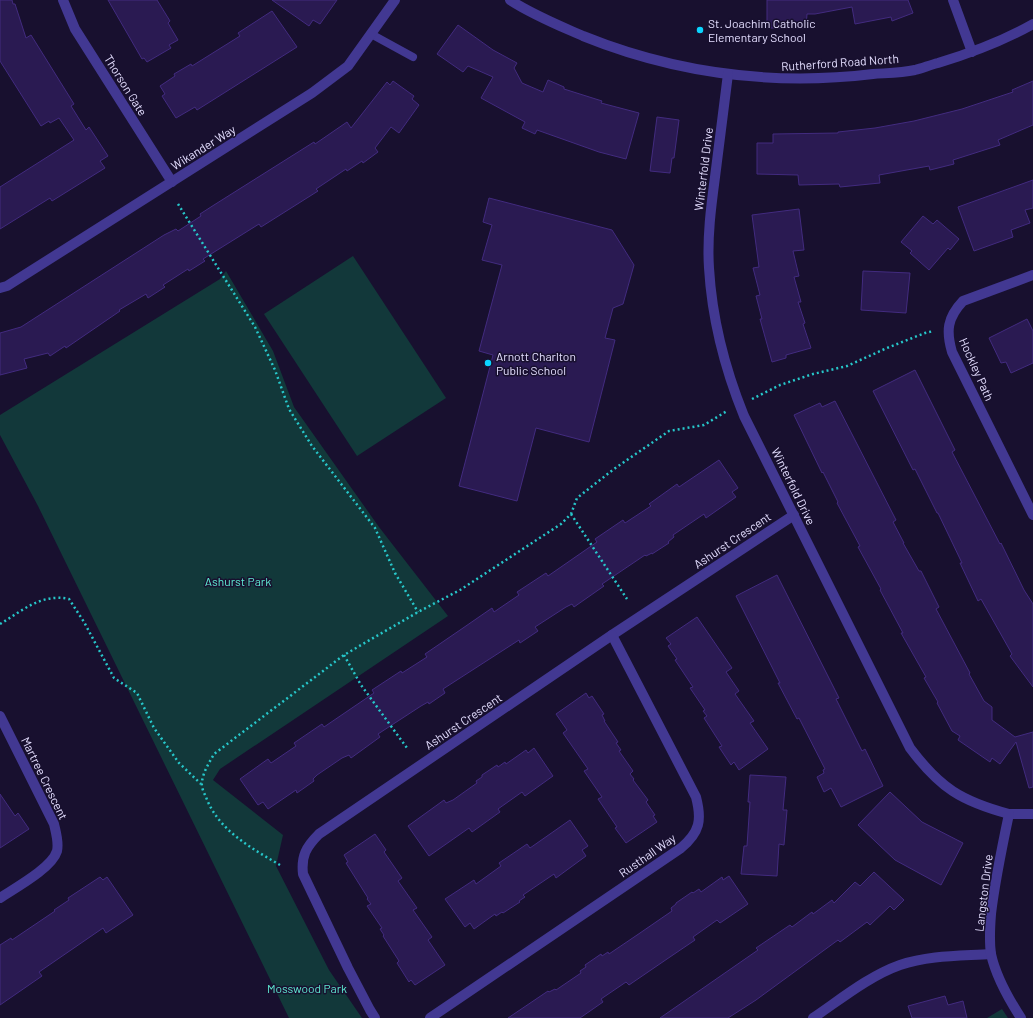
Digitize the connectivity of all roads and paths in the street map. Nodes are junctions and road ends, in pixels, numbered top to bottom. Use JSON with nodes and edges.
{"nodes":[{"id":1,"x":63,"y":0,"type":"edge"},
{"id":2,"x":395,"y":0,"type":"edge"},
{"id":3,"x":510,"y":0,"type":"edge"},
{"id":4,"x":953,"y":0,"type":"edge"},
{"id":5,"x":1033,"y":24,"type":"edge"},
{"id":6,"x":371,"y":34,"type":"junction"},
{"id":7,"x":972,"y":52,"type":"junction"},
{"id":8,"x":413,"y":57,"type":"dead end"},
{"id":9,"x":728,"y":74,"type":"junction"},
{"id":10,"x":172,"y":182,"type":"junction"},
{"id":11,"x":178,"y":204,"type":"dead end"},
{"id":12,"x":1033,"y":275,"type":"edge"},
{"id":13,"x":0,"y":288,"type":"edge"},
{"id":14,"x":934,"y":331,"type":"dead end"},
{"id":15,"x":752,"y":399,"type":"dead end"},
{"id":16,"x":727,"y":411,"type":"dead end"},
{"id":17,"x":571,"y":514,"type":"junction"},
{"id":18,"x":794,"y":515,"type":"junction"},
{"id":19,"x":1033,"y":515,"type":"edge"},
{"id":20,"x":628,"y":600,"type":"dead end"},
{"id":21,"x":418,"y":612,"type":"junction"},
{"id":22,"x":0,"y":624,"type":"edge"},
{"id":23,"x":612,"y":635,"type":"junction"},
{"id":24,"x":344,"y":655,"type":"junction"},
{"id":25,"x":0,"y":716,"type":"edge"},
{"id":26,"x":407,"y":748,"type":"dead end"},
{"id":27,"x":201,"y":784,"type":"junction"},
{"id":28,"x":1008,"y":814,"type":"junction"},
{"id":29,"x":1033,"y":814,"type":"edge"},
{"id":30,"x":280,"y":865,"type":"dead end"},
{"id":31,"x":0,"y":898,"type":"edge"},
{"id":32,"x":992,"y":954,"type":"junction"},
{"id":33,"x":375,"y":1018,"type":"edge"},
{"id":34,"x":430,"y":1018,"type":"edge"},
{"id":35,"x":813,"y":1018,"type":"edge"},
{"id":36,"x":1021,"y":1018,"type":"edge"}],
"edges":[{"from":1,"to":10,"type":"street","name":"Thorson Gate"},
{"from":2,"to":6,"type":"street","name":"Wikander Way"},
{"from":3,"to":9,"type":"street","name":"Rutherford Road North"},
{"from":4,"to":7,"type":"street"},
{"from":5,"to":7,"type":"street","name":"Rutherford Road North"},
{"from":6,"to":8,"type":"lane"},
{"from":6,"to":10,"type":"street","name":"Wikander Way"},
{"from":7,"to":9,"type":"street","name":"Rutherford Road North"},
{"from":9,"to":18,"type":"street","name":"Winterfold Drive"},
{"from":10,"to":13,"type":"street","name":"Wikander Way"},
{"from":11,"to":21,"type":"path"},
{"from":12,"to":19,"type":"street","name":"Hockley Path"},
{"from":14,"to":15,"type":"path"},
{"from":16,"to":17,"type":"path"},
{"from":17,"to":20,"type":"path"},
{"from":17,"to":21,"type":"path"},
{"from":18,"to":23,"type":"street","name":"Ashurst Crescent"},
{"from":18,"to":28,"type":"street","name":"Winterfold Drive"},
{"from":21,"to":24,"type":"path"},
{"from":22,"to":27,"type":"path"},
{"from":23,"to":33,"type":"street","name":"Ashurst Crescent"},
{"from":23,"to":34,"type":"street","name":"Rusthall Way"},
{"from":24,"to":26,"type":"path"},
{"from":24,"to":27,"type":"path"},
{"from":25,"to":31,"type":"street","name":"Martree Crescent"},
{"from":27,"to":30,"type":"path"},
{"from":28,"to":29,"type":"street","name":"Winterfold Drive"},
{"from":28,"to":32,"type":"street","name":"Langston Drive"},
{"from":32,"to":35,"type":"street"},
{"from":32,"to":36,"type":"street","name":"Langston Drive"}]}
